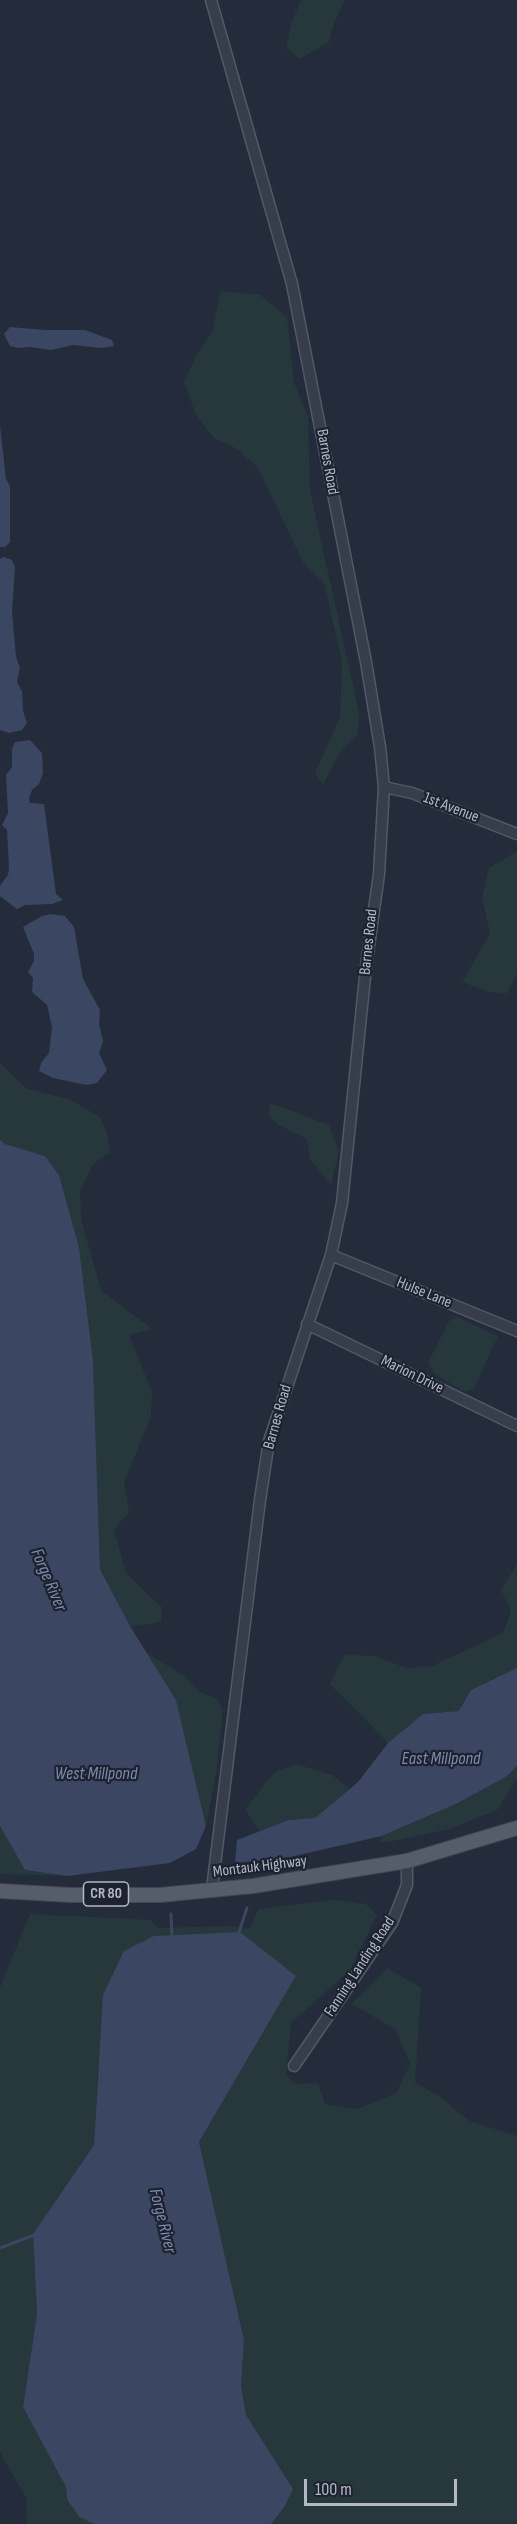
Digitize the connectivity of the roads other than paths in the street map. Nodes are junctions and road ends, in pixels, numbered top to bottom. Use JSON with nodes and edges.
{"nodes":[{"id":1,"x":212,"y":0,"type":"edge"},
{"id":2,"x":384,"y":787,"type":"junction"},
{"id":3,"x":517,"y":834,"type":"edge"},
{"id":4,"x":331,"y":1255,"type":"junction"},
{"id":5,"x":308,"y":1324,"type":"junction"},
{"id":6,"x":517,"y":1331,"type":"edge"},
{"id":7,"x":517,"y":1426,"type":"edge"},
{"id":8,"x":517,"y":1828,"type":"edge"},
{"id":9,"x":407,"y":1861,"type":"junction"},
{"id":10,"x":212,"y":1889,"type":"junction"},
{"id":11,"x":0,"y":1891,"type":"edge"},
{"id":12,"x":294,"y":2066,"type":"dead end"}],
"edges":[{"from":1,"to":2,"type":"street","name":"Barnes Road"},
{"from":2,"to":3,"type":"street","name":"1st Avenue"},
{"from":2,"to":4,"type":"street","name":"Barnes Road"},
{"from":4,"to":5,"type":"street","name":"Barnes Road"},
{"from":4,"to":6,"type":"street","name":"Hulse Lane"},
{"from":5,"to":7,"type":"street","name":"Marion Drive"},
{"from":5,"to":10,"type":"street","name":"Barnes Road"},
{"from":8,"to":9,"type":"main road","name":"Montauk Highway","number":"CR 80"},
{"from":9,"to":10,"type":"main road","name":"Montauk Highway","number":"CR 80"},
{"from":9,"to":12,"type":"street","name":"Fanning Landing Road"},
{"from":10,"to":11,"type":"main road","name":"Montauk Highway","number":"CR 80"}]}
